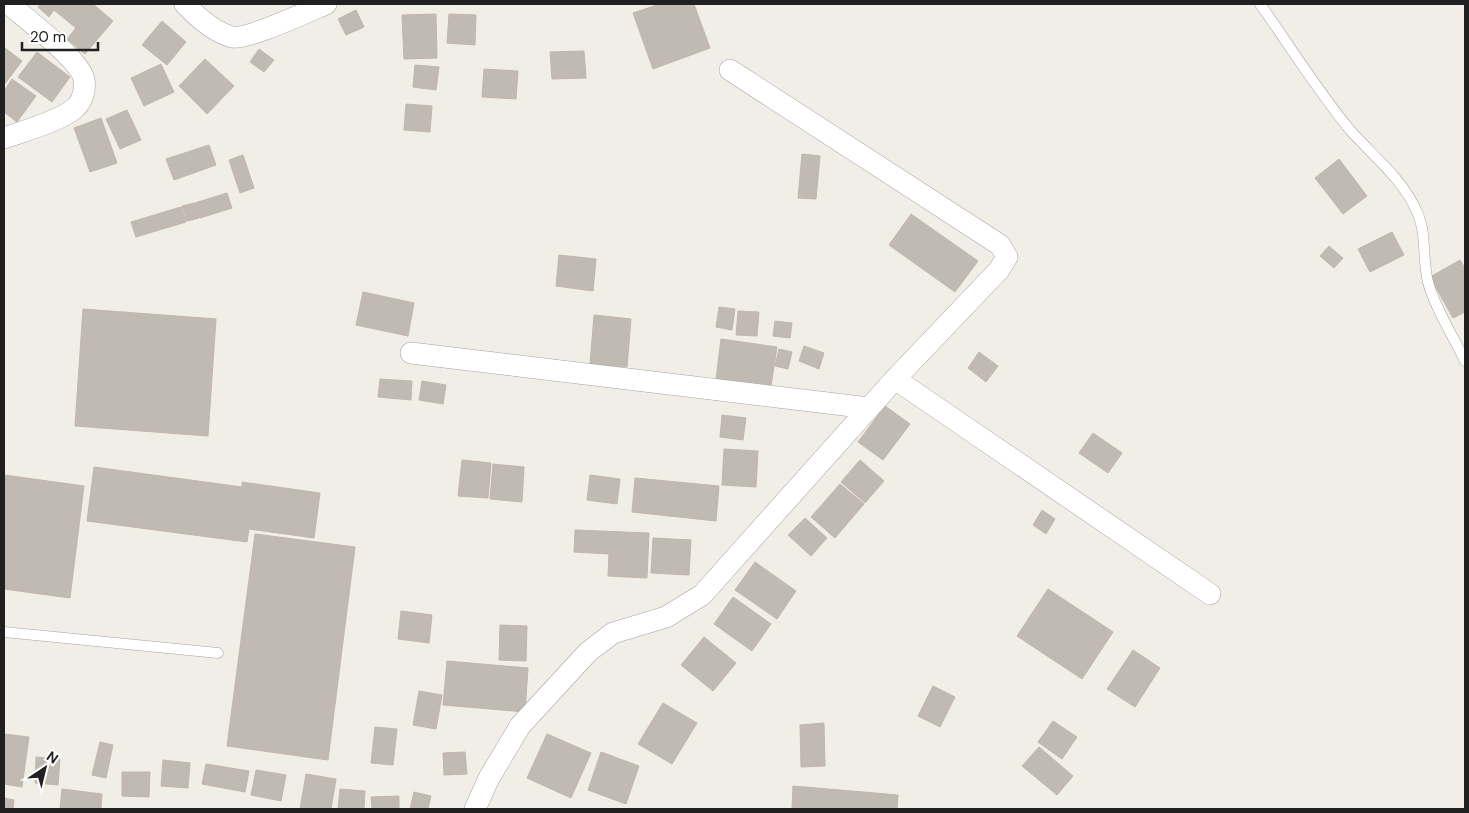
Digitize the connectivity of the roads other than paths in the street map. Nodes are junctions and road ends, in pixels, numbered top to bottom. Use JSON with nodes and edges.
{"nodes":[{"id":1,"x":9,"y":4,"type":"edge"},
{"id":2,"x":185,"y":4,"type":"edge"},
{"id":3,"x":326,"y":4,"type":"edge"},
{"id":4,"x":1260,"y":4,"type":"edge"},
{"id":5,"x":730,"y":70,"type":"dead end"},
{"id":6,"x":4,"y":138,"type":"edge"},
{"id":7,"x":411,"y":353,"type":"dead end"},
{"id":8,"x":1465,"y":361,"type":"edge"},
{"id":9,"x":895,"y":379,"type":"junction"},
{"id":10,"x":869,"y":408,"type":"junction"},
{"id":11,"x":1210,"y":594,"type":"dead end"},
{"id":12,"x":4,"y":632,"type":"edge"},
{"id":13,"x":218,"y":652,"type":"dead end"},
{"id":14,"x":475,"y":809,"type":"edge"}],
"edges":[{"from":1,"to":6,"type":"street"},
{"from":2,"to":3,"type":"street"},
{"from":4,"to":8,"type":"lane"},
{"from":5,"to":9,"type":"street"},
{"from":7,"to":10,"type":"street"},
{"from":9,"to":10,"type":"street"},
{"from":9,"to":11,"type":"street"},
{"from":10,"to":14,"type":"street"},
{"from":12,"to":13,"type":"lane"}]}
